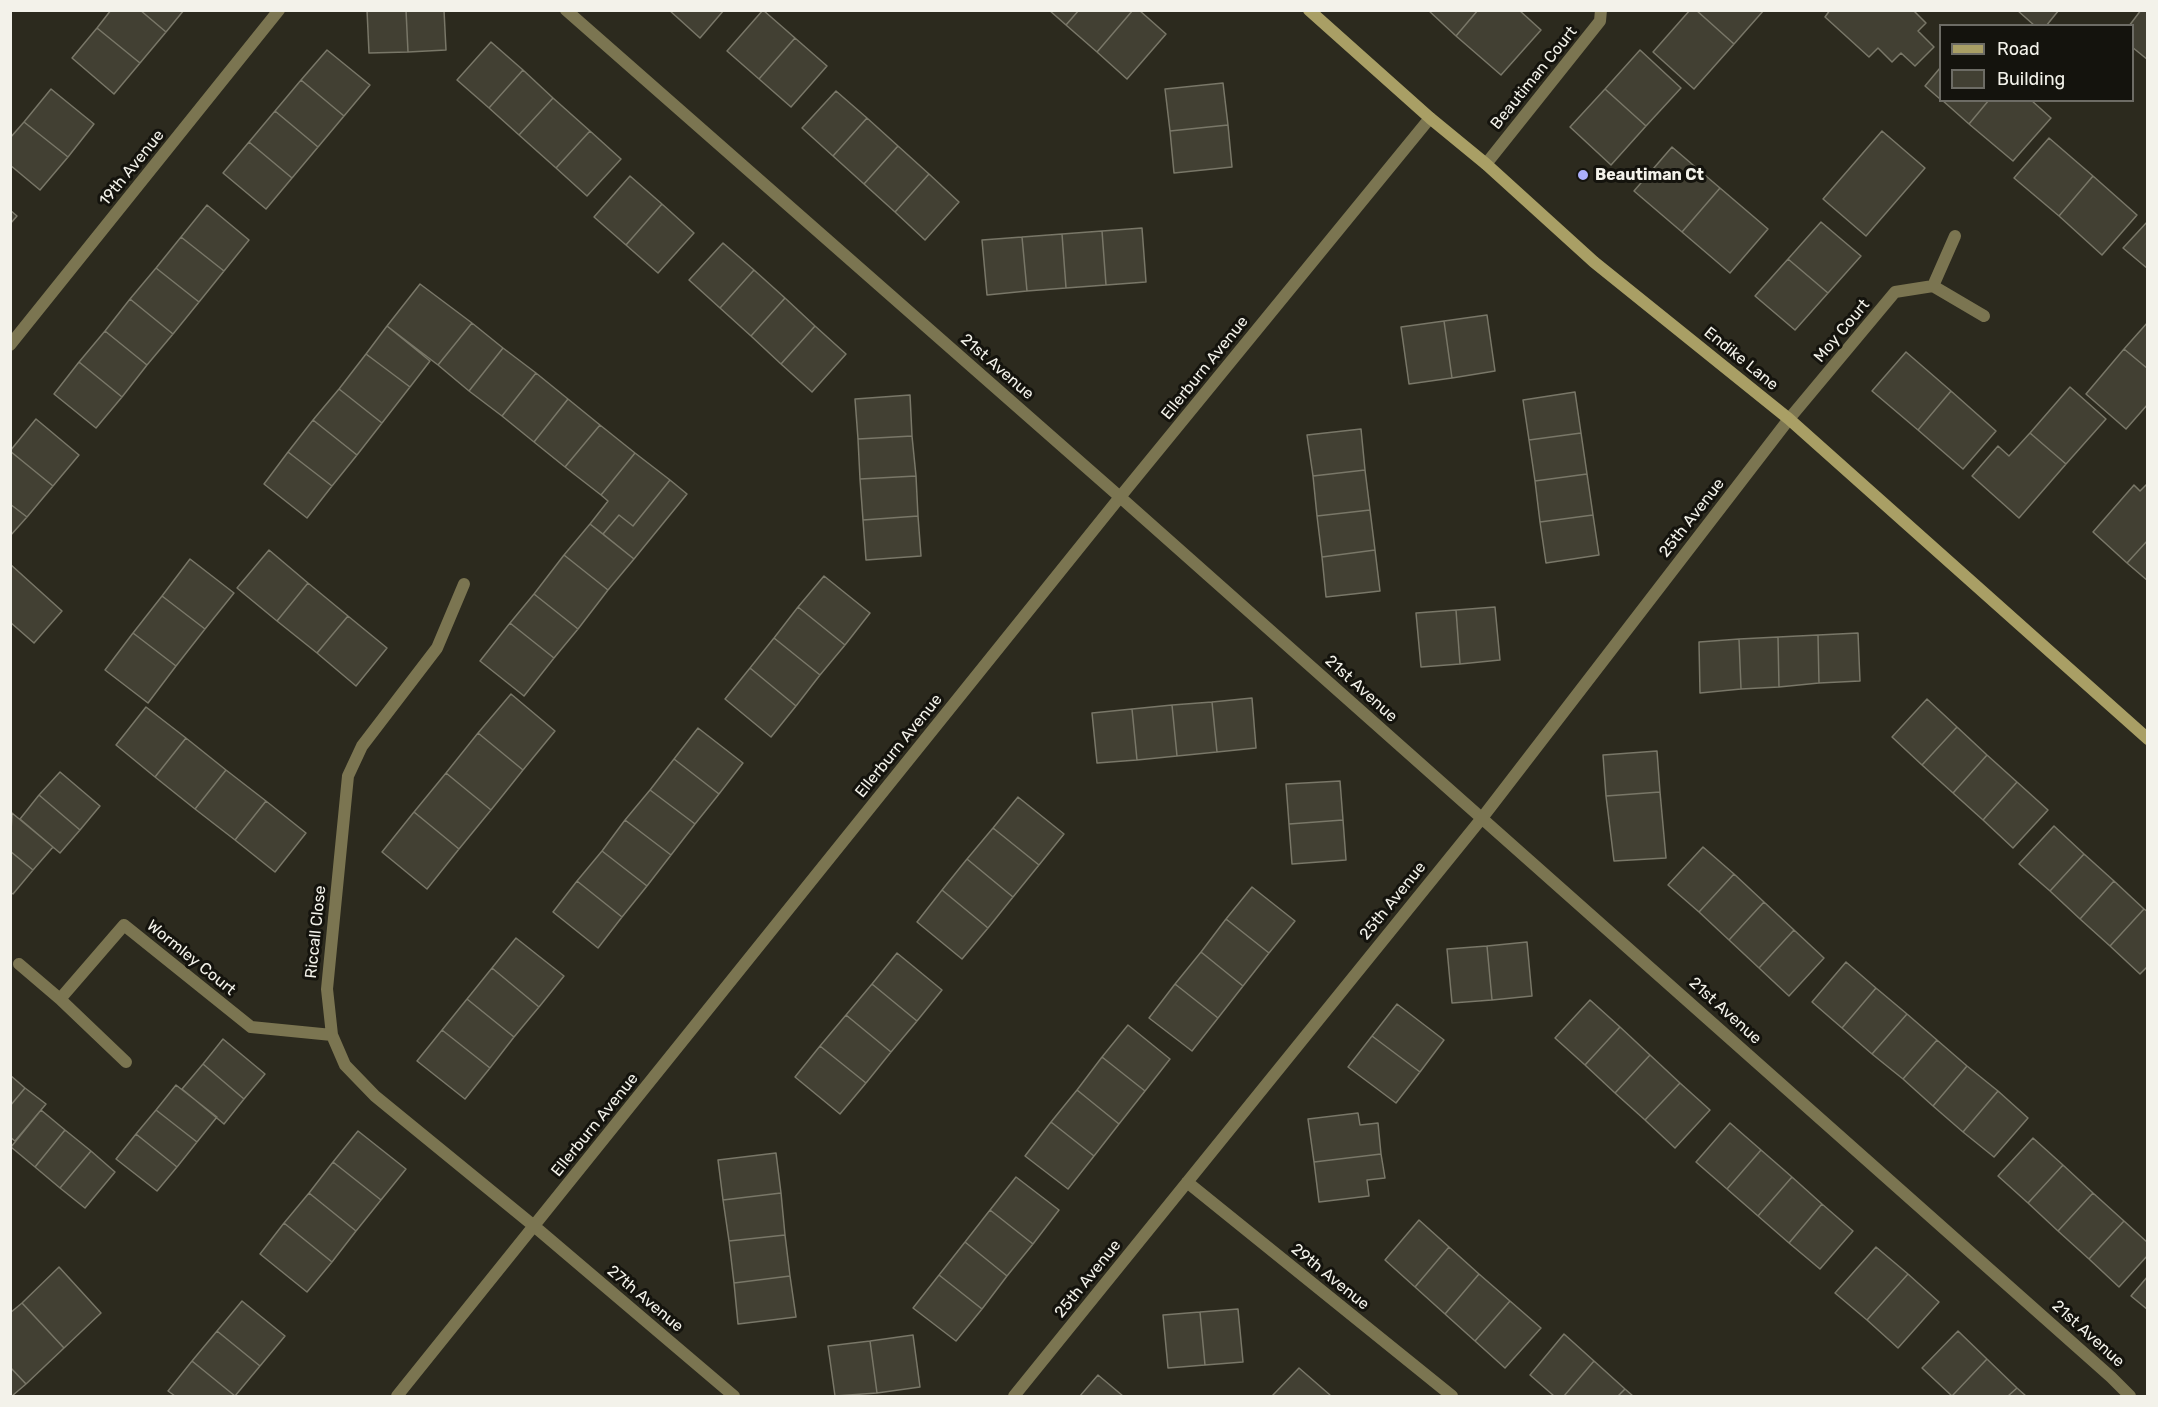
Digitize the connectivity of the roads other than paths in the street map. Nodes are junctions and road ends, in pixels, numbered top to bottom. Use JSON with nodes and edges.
{"nodes":[{"id":1,"x":279,"y":10,"type":"edge"},
{"id":2,"x":566,"y":10,"type":"edge"},
{"id":3,"x":1309,"y":10,"type":"edge"},
{"id":4,"x":1601,"y":10,"type":"edge"},
{"id":5,"x":1430,"y":118,"type":"junction"},
{"id":6,"x":1486,"y":164,"type":"junction"},
{"id":7,"x":1955,"y":236,"type":"dead end"},
{"id":8,"x":1934,"y":286,"type":"junction"},
{"id":9,"x":1984,"y":316,"type":"dead end"},
{"id":10,"x":10,"y":345,"type":"edge"},
{"id":11,"x":1789,"y":420,"type":"junction"},
{"id":12,"x":1120,"y":497,"type":"junction"},
{"id":13,"x":464,"y":584,"type":"dead end"},
{"id":14,"x":2148,"y":739,"type":"edge"},
{"id":15,"x":1482,"y":818,"type":"junction"},
{"id":16,"x":19,"y":964,"type":"dead end"},
{"id":17,"x":60,"y":999,"type":"junction"},
{"id":18,"x":332,"y":1035,"type":"junction"},
{"id":19,"x":126,"y":1062,"type":"dead end"},
{"id":20,"x":1187,"y":1182,"type":"junction"},
{"id":21,"x":534,"y":1226,"type":"junction"},
{"id":22,"x":397,"y":1396,"type":"edge"},
{"id":23,"x":735,"y":1396,"type":"edge"},
{"id":24,"x":1014,"y":1396,"type":"edge"},
{"id":25,"x":1452,"y":1396,"type":"edge"},
{"id":26,"x":2130,"y":1396,"type":"edge"}],
"edges":[{"from":1,"to":10,"type":"street","name":"19th Avenue"},
{"from":2,"to":12,"type":"street","name":"21st Avenue"},
{"from":3,"to":5,"type":"street","name":"Endike Lane"},
{"from":4,"to":6,"type":"street","name":"Beautiman Court"},
{"from":5,"to":6,"type":"street","name":"Endike Lane"},
{"from":5,"to":12,"type":"street","name":"Ellerburn Avenue"},
{"from":6,"to":11,"type":"street","name":"Endike Lane"},
{"from":7,"to":8,"type":"street"},
{"from":8,"to":9,"type":"street"},
{"from":8,"to":11,"type":"street","name":"Moy Court"},
{"from":11,"to":14,"type":"street","name":"Endike Lane"},
{"from":11,"to":15,"type":"street","name":"25th Avenue"},
{"from":12,"to":15,"type":"street","name":"21st Avenue"},
{"from":12,"to":21,"type":"street","name":"Ellerburn Avenue"},
{"from":13,"to":18,"type":"street","name":"Riccall Close"},
{"from":15,"to":20,"type":"street","name":"25th Avenue"},
{"from":15,"to":26,"type":"street","name":"21st Avenue"},
{"from":16,"to":17,"type":"street"},
{"from":17,"to":18,"type":"street","name":"Wormley Court"},
{"from":17,"to":19,"type":"street"},
{"from":18,"to":21,"type":"street","name":"Riccall Close"},
{"from":20,"to":24,"type":"street","name":"25th Avenue"},
{"from":20,"to":25,"type":"street","name":"29th Avenue"},
{"from":21,"to":22,"type":"street","name":"Ellerburn Avenue"},
{"from":21,"to":23,"type":"street","name":"27th Avenue"}]}
